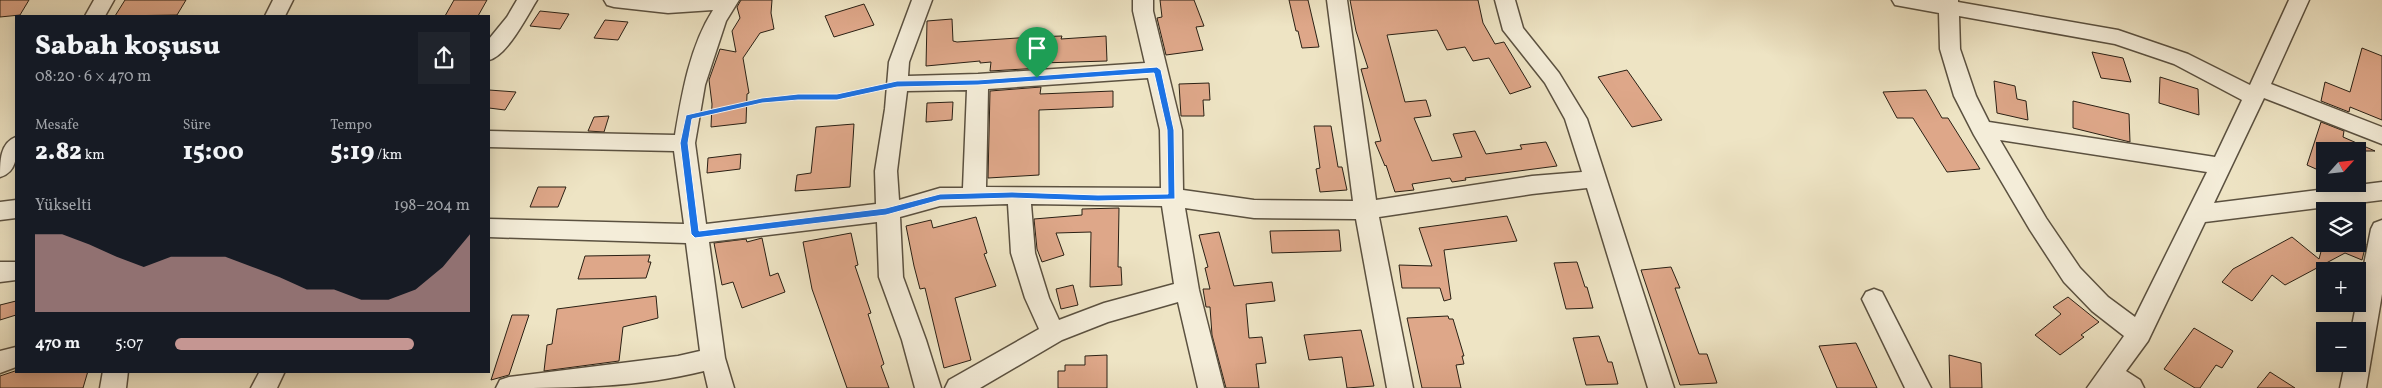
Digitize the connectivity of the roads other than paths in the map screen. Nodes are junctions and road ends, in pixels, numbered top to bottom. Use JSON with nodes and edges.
{"nodes":[{"id":1,"x":104,"y":0,"type":"edge"},
{"id":2,"x":283,"y":0,"type":"edge"},
{"id":3,"x":527,"y":0,"type":"edge"},
{"id":4,"x":614,"y":0,"type":"edge"},
{"id":5,"x":922,"y":0,"type":"edge"},
{"id":6,"x":1143,"y":0,"type":"edge"},
{"id":7,"x":1337,"y":0,"type":"edge"},
{"id":8,"x":1505,"y":0,"type":"edge"},
{"id":9,"x":1902,"y":0,"type":"edge"},
{"id":10,"x":2299,"y":0,"type":"edge"},
{"id":11,"x":729,"y":1,"type":"edge"},
{"id":12,"x":1948,"y":3,"type":"edge"},
{"id":13,"x":96,"y":15,"type":"edge"},
{"id":14,"x":276,"y":15,"type":"edge"},
{"id":15,"x":490,"y":52,"type":"edge"},
{"id":16,"x":1157,"y":70,"type":"junction"},
{"id":17,"x":978,"y":82,"type":"junction"},
{"id":18,"x":897,"y":84,"type":"junction"},
{"id":19,"x":2256,"y":93,"type":"junction"},
{"id":20,"x":1982,"y":129,"type":"junction"},
{"id":21,"x":2382,"y":136,"type":"edge"},
{"id":22,"x":490,"y":139,"type":"edge"},
{"id":23,"x":684,"y":143,"type":"junction"},
{"id":24,"x":15,"y":146,"type":"edge"},
{"id":25,"x":2221,"y":166,"type":"junction"},
{"id":26,"x":0,"y":169,"type":"edge"},
{"id":27,"x":1596,"y":179,"type":"junction"},
{"id":28,"x":2382,"y":191,"type":"edge"},
{"id":29,"x":1019,"y":195,"type":"junction"},
{"id":30,"x":974,"y":196,"type":"junction"},
{"id":31,"x":1172,"y":197,"type":"junction"},
{"id":32,"x":15,"y":209,"type":"edge"},
{"id":33,"x":1366,"y":210,"type":"junction"},
{"id":34,"x":0,"y":211,"type":"edge"},
{"id":35,"x":886,"y":212,"type":"junction"},
{"id":36,"x":2197,"y":214,"type":"junction"},
{"id":37,"x":490,"y":228,"type":"edge"},
{"id":38,"x":2382,"y":229,"type":"edge"},
{"id":39,"x":695,"y":234,"type":"junction"},
{"id":40,"x":15,"y":271,"type":"edge"},
{"id":41,"x":0,"y":272,"type":"edge"},
{"id":42,"x":1187,"y":290,"type":"junction"},
{"id":43,"x":1874,"y":299,"type":"dead end"},
{"id":44,"x":1053,"y":333,"type":"junction"},
{"id":45,"x":2139,"y":334,"type":"junction"},
{"id":46,"x":15,"y":358,"type":"edge"},
{"id":47,"x":713,"y":358,"type":"junction"},
{"id":48,"x":0,"y":362,"type":"edge"},
{"id":49,"x":116,"y":373,"type":"edge"},
{"id":50,"x":272,"y":373,"type":"edge"},
{"id":51,"x":2105,"y":381,"type":"edge"},
{"id":52,"x":113,"y":388,"type":"edge"},
{"id":53,"x":264,"y":388,"type":"edge"},
{"id":54,"x":509,"y":388,"type":"edge"},
{"id":55,"x":721,"y":388,"type":"edge"},
{"id":56,"x":928,"y":388,"type":"edge"},
{"id":57,"x":958,"y":388,"type":"edge"},
{"id":58,"x":1211,"y":388,"type":"edge"},
{"id":59,"x":1400,"y":388,"type":"edge"},
{"id":60,"x":1661,"y":388,"type":"edge"},
{"id":61,"x":1918,"y":388,"type":"edge"},
{"id":62,"x":2131,"y":388,"type":"edge"},
{"id":63,"x":2353,"y":388,"type":"edge"}],
"edges":[{"from":1,"to":13,"type":"street"},
{"from":2,"to":14,"type":"street"},
{"from":3,"to":15,"type":"street"},
{"from":4,"to":11,"type":"street"},
{"from":5,"to":18,"type":"street"},
{"from":6,"to":16,"type":"street"},
{"from":7,"to":33,"type":"street"},
{"from":8,"to":27,"type":"street"},
{"from":9,"to":12,"type":"street"},
{"from":10,"to":19,"type":"street"},
{"from":11,"to":23,"type":"street"},
{"from":12,"to":19,"type":"street"},
{"from":12,"to":20,"type":"street"},
{"from":16,"to":17,"type":"street"},
{"from":16,"to":31,"type":"street"},
{"from":17,"to":18,"type":"street"},
{"from":17,"to":30,"type":"street"},
{"from":18,"to":35,"type":"street"},
{"from":19,"to":21,"type":"street"},
{"from":19,"to":25,"type":"street"},
{"from":20,"to":25,"type":"street"},
{"from":20,"to":45,"type":"street"},
{"from":22,"to":23,"type":"street"},
{"from":23,"to":39,"type":"street"},
{"from":24,"to":26,"type":"street"},
{"from":25,"to":36,"type":"street"},
{"from":27,"to":33,"type":"street"},
{"from":27,"to":60,"type":"street"},
{"from":28,"to":36,"type":"street"},
{"from":29,"to":30,"type":"street"},
{"from":29,"to":31,"type":"street"},
{"from":29,"to":44,"type":"street"},
{"from":30,"to":35,"type":"street"},
{"from":31,"to":33,"type":"street"},
{"from":31,"to":42,"type":"street"},
{"from":32,"to":34,"type":"street"},
{"from":33,"to":59,"type":"street"},
{"from":35,"to":39,"type":"street"},
{"from":35,"to":56,"type":"street"},
{"from":36,"to":45,"type":"street"},
{"from":37,"to":39,"type":"street"},
{"from":38,"to":63,"type":"street"},
{"from":39,"to":47,"type":"street"},
{"from":40,"to":41,"type":"street"},
{"from":42,"to":44,"type":"street"},
{"from":42,"to":58,"type":"street"},
{"from":43,"to":61,"type":"street"},
{"from":44,"to":57,"type":"street"},
{"from":45,"to":51,"type":"street"},
{"from":46,"to":48,"type":"street"},
{"from":47,"to":54,"type":"street"},
{"from":47,"to":55,"type":"street"},
{"from":49,"to":52,"type":"street"},
{"from":50,"to":53,"type":"street"},
{"from":51,"to":62,"type":"street"}]}
